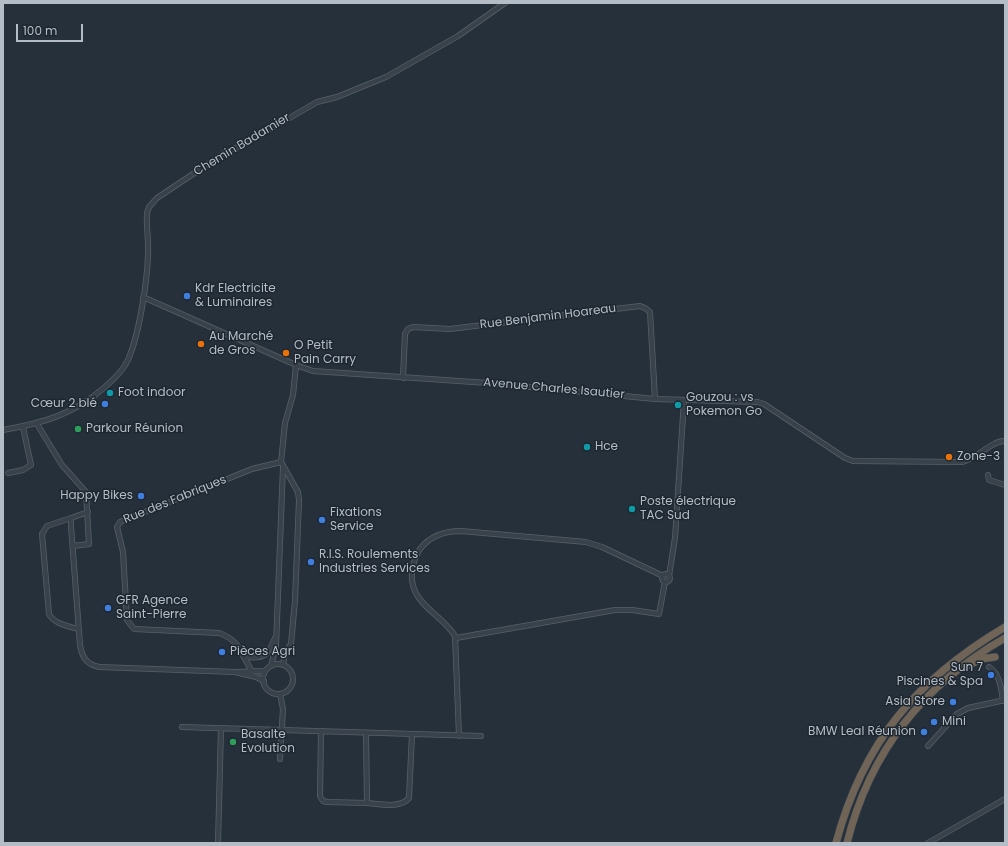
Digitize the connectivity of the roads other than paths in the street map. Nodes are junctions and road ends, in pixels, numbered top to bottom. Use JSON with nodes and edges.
{"nodes":[{"id":1,"x":505,"y":3,"type":"edge"},
{"id":2,"x":143,"y":298,"type":"junction"},
{"id":3,"x":296,"y":365,"type":"junction"},
{"id":4,"x":403,"y":378,"type":"junction"},
{"id":5,"x":655,"y":399,"type":"junction"},
{"id":6,"x":684,"y":400,"type":"junction"},
{"id":7,"x":37,"y":424,"type":"junction"},
{"id":8,"x":23,"y":427,"type":"junction"},
{"id":9,"x":3,"y":430,"type":"edge"},
{"id":10,"x":1005,"y":441,"type":"edge"},
{"id":11,"x":282,"y":464,"type":"junction"},
{"id":12,"x":8,"y":473,"type":"dead end"},
{"id":13,"x":988,"y":475,"type":"dead end"},
{"id":14,"x":1005,"y":485,"type":"edge"},
{"id":15,"x":88,"y":512,"type":"junction"},
{"id":16,"x":71,"y":518,"type":"junction"},
{"id":17,"x":73,"y":546,"type":"junction"},
{"id":18,"x":672,"y":559,"type":"junction"},
{"id":19,"x":663,"y":576,"type":"junction"},
{"id":20,"x":669,"y":576,"type":"junction"},
{"id":21,"x":665,"y":582,"type":"junction"},
{"id":22,"x":1005,"y":628,"type":"edge"},
{"id":23,"x":78,"y":629,"type":"junction"},
{"id":24,"x":276,"y":633,"type":"junction"},
{"id":25,"x":456,"y":638,"type":"junction"},
{"id":26,"x":1005,"y":638,"type":"edge"},
{"id":27,"x":246,"y":657,"type":"junction"},
{"id":28,"x":995,"y":657,"type":"dead end"},
{"id":29,"x":283,"y":665,"type":"junction"},
{"id":30,"x":271,"y":666,"type":"junction"},
{"id":31,"x":989,"y":667,"type":"dead end"},
{"id":32,"x":252,"y":671,"type":"junction"},
{"id":33,"x":266,"y":671,"type":"junction"},
{"id":34,"x":236,"y":672,"type":"junction"},
{"id":35,"x":264,"y":681,"type":"junction"},
{"id":36,"x":280,"y":694,"type":"junction"},
{"id":37,"x":1004,"y":700,"type":"edge"},
{"id":38,"x":182,"y":727,"type":"dead end"},
{"id":39,"x":221,"y":728,"type":"junction"},
{"id":40,"x":283,"y":730,"type":"junction"},
{"id":41,"x":899,"y":731,"type":"junction"},
{"id":42,"x":321,"y":732,"type":"junction"},
{"id":43,"x":366,"y":733,"type":"junction"},
{"id":44,"x":412,"y":734,"type":"junction"},
{"id":45,"x":459,"y":736,"type":"junction"},
{"id":46,"x":481,"y":736,"type":"dead end"},
{"id":47,"x":928,"y":746,"type":"dead end"},
{"id":48,"x":280,"y":759,"type":"dead end"},
{"id":49,"x":1005,"y":799,"type":"edge"},
{"id":50,"x":367,"y":803,"type":"junction"},
{"id":51,"x":218,"y":843,"type":"edge"},
{"id":52,"x":836,"y":843,"type":"edge"},
{"id":53,"x":847,"y":843,"type":"edge"},
{"id":54,"x":928,"y":843,"type":"edge"}],
"edges":[{"from":1,"to":2,"type":"street","name":"Chemin Badamier"},
{"from":2,"to":3,"type":"street","name":"Avenue Charles Isautier"},
{"from":2,"to":7,"type":"street","name":"Chemin Badamier"},
{"from":3,"to":4,"type":"street","name":"Avenue Charles Isautier"},
{"from":3,"to":11,"type":"street"},
{"from":4,"to":5,"type":"street","name":"Avenue Charles Isautier"},
{"from":4,"to":5,"type":"street","name":"Rue Benjamin Hoareau"},
{"from":5,"to":6,"type":"street","name":"Avenue Charles Isautier"},
{"from":6,"to":10,"type":"street","name":"Avenue Charles Isautier"},
{"from":6,"to":18,"type":"street"},
{"from":7,"to":8,"type":"street","name":"Chemin Badamier"},
{"from":7,"to":15,"type":"street"},
{"from":8,"to":9,"type":"street","name":"Chemin Badamier"},
{"from":8,"to":12,"type":"street"},
{"from":11,"to":24,"type":"street"},
{"from":11,"to":27,"type":"street","name":"Rue des Fabriques"},
{"from":11,"to":29,"type":"street"},
{"from":13,"to":14,"type":"street"},
{"from":15,"to":16,"type":"street"},
{"from":15,"to":17,"type":"street"},
{"from":16,"to":17,"type":"street"},
{"from":16,"to":23,"type":"street"},
{"from":17,"to":23,"type":"street"},
{"from":18,"to":19,"type":"street"},
{"from":18,"to":20,"type":"street"},
{"from":19,"to":20,"type":"street"},
{"from":19,"to":21,"type":"street"},
{"from":19,"to":25,"type":"street"},
{"from":20,"to":21,"type":"street"},
{"from":21,"to":25,"type":"street"},
{"from":22,"to":52,"type":"highway"},
{"from":23,"to":34,"type":"street"},
{"from":24,"to":27,"type":"street"},
{"from":24,"to":30,"type":"street"},
{"from":25,"to":45,"type":"street"},
{"from":26,"to":41,"type":"highway"},
{"from":27,"to":32,"type":"street","name":"Rue des Fabriques"},
{"from":28,"to":41,"type":"highway"},
{"from":29,"to":30,"type":"street"},
{"from":29,"to":36,"type":"street"},
{"from":30,"to":33,"type":"street"},
{"from":31,"to":37,"type":"street"},
{"from":32,"to":33,"type":"street"},
{"from":32,"to":34,"type":"street"},
{"from":33,"to":35,"type":"street"},
{"from":34,"to":35,"type":"street"},
{"from":35,"to":36,"type":"street"},
{"from":36,"to":40,"type":"street"},
{"from":37,"to":47,"type":"street"},
{"from":38,"to":39,"type":"street"},
{"from":39,"to":40,"type":"street"},
{"from":39,"to":51,"type":"street"},
{"from":40,"to":42,"type":"street"},
{"from":40,"to":48,"type":"street"},
{"from":41,"to":53,"type":"highway"},
{"from":42,"to":43,"type":"street"},
{"from":42,"to":50,"type":"street"},
{"from":43,"to":44,"type":"street"},
{"from":43,"to":50,"type":"street"},
{"from":44,"to":45,"type":"street"},
{"from":44,"to":50,"type":"street"},
{"from":45,"to":46,"type":"street"},
{"from":49,"to":54,"type":"street"}]}
